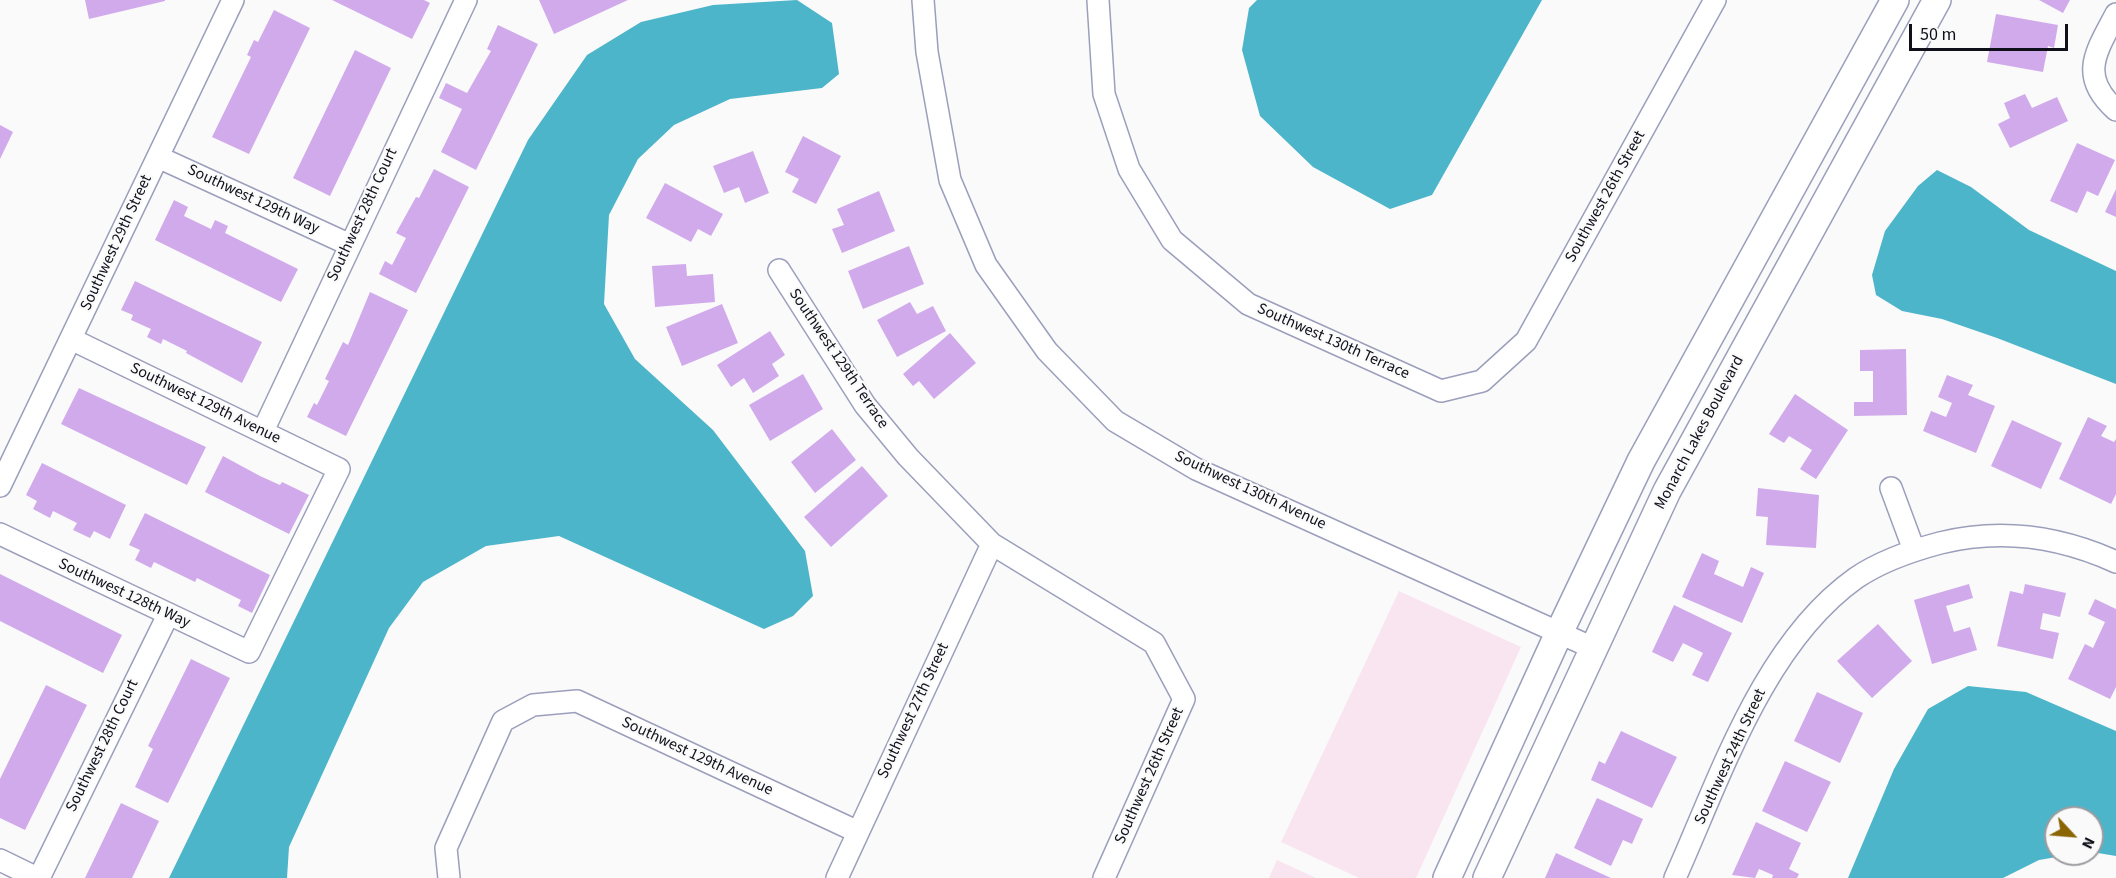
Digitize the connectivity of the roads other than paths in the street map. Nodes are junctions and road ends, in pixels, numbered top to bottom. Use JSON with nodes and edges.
{"nodes":[{"id":1,"x":233,"y":0,"type":"edge"},
{"id":2,"x":466,"y":0,"type":"edge"},
{"id":3,"x":923,"y":0,"type":"edge"},
{"id":4,"x":1098,"y":0,"type":"edge"},
{"id":5,"x":1715,"y":0,"type":"edge"},
{"id":6,"x":1895,"y":0,"type":"edge"},
{"id":7,"x":1937,"y":0,"type":"edge"},
{"id":8,"x":2116,"y":14,"type":"edge"},
{"id":9,"x":2116,"y":110,"type":"edge"},
{"id":10,"x":158,"y":157,"type":"junction"},
{"id":11,"x":348,"y":244,"type":"junction"},
{"id":12,"x":779,"y":270,"type":"dead end"},
{"id":13,"x":71,"y":339,"type":"junction"},
{"id":14,"x":1482,"y":381,"type":"joint"},
{"id":15,"x":263,"y":431,"type":"junction"},
{"id":16,"x":0,"y":486,"type":"edge"},
{"id":17,"x":1891,"y":488,"type":"dead end"},
{"id":18,"x":0,"y":534,"type":"edge"},
{"id":19,"x":992,"y":544,"type":"junction"},
{"id":20,"x":1914,"y":550,"type":"junction"},
{"id":21,"x":2116,"y":562,"type":"edge"},
{"id":22,"x":168,"y":615,"type":"junction"},
{"id":23,"x":1559,"y":633,"type":"junction"},
{"id":24,"x":1154,"y":643,"type":"joint"},
{"id":25,"x":1593,"y":648,"type":"junction"},
{"id":26,"x":249,"y":652,"type":"joint"},
{"id":27,"x":858,"y":832,"type":"junction"},
{"id":28,"x":0,"y":860,"type":"edge"},
{"id":29,"x":38,"y":878,"type":"edge"},
{"id":30,"x":449,"y":878,"type":"edge"},
{"id":31,"x":837,"y":878,"type":"edge"},
{"id":32,"x":1104,"y":878,"type":"edge"},
{"id":33,"x":1447,"y":878,"type":"edge"},
{"id":34,"x":1487,"y":878,"type":"edge"},
{"id":35,"x":1675,"y":878,"type":"edge"}],
"edges":[{"from":1,"to":10,"type":"street","name":"Southwest 29th Street"},
{"from":2,"to":11,"type":"street","name":"Southwest 28th Court"},
{"from":3,"to":23,"type":"street","name":"Southwest 130th Avenue"},
{"from":4,"to":14,"type":"street","name":"Southwest 130th Terrace"},
{"from":5,"to":14,"type":"street","name":"Southwest 26th Street"},
{"from":6,"to":23,"type":"street"},
{"from":7,"to":25,"type":"street","name":"Monarch Lakes Boulevard"},
{"from":8,"to":9,"type":"street"},
{"from":10,"to":11,"type":"street","name":"Southwest 129th Way"},
{"from":10,"to":13,"type":"street","name":"Southwest 29th Street"},
{"from":11,"to":15,"type":"street","name":"Southwest 28th Court"},
{"from":12,"to":19,"type":"street","name":"Southwest 129th Terrace"},
{"from":13,"to":15,"type":"street","name":"Southwest 129th Avenue"},
{"from":13,"to":16,"type":"street","name":"Southwest 29th Street"},
{"from":15,"to":26,"type":"street","name":"Southwest 129th Avenue"},
{"from":17,"to":20,"type":"street"},
{"from":18,"to":22,"type":"street","name":"Southwest 128th Way"},
{"from":19,"to":24,"type":"street","name":"Southwest 129th Terrace"},
{"from":19,"to":27,"type":"street","name":"Southwest 27th Street"},
{"from":20,"to":21,"type":"street","name":"Southwest 24th Street"},
{"from":20,"to":35,"type":"street","name":"Southwest 24th Street"},
{"from":22,"to":26,"type":"street","name":"Southwest 128th Way"},
{"from":22,"to":29,"type":"street","name":"Southwest 28th Court"},
{"from":23,"to":25,"type":"street","name":"Southwest 130th Avenue"},
{"from":23,"to":33,"type":"street"},
{"from":24,"to":32,"type":"street","name":"Southwest 26th Street"},
{"from":25,"to":34,"type":"street","name":"Monarch Lakes Boulevard"},
{"from":27,"to":30,"type":"street","name":"Southwest 129th Avenue"},
{"from":27,"to":31,"type":"street","name":"Southwest 27th Street"},
{"from":28,"to":29,"type":"street"}]}
